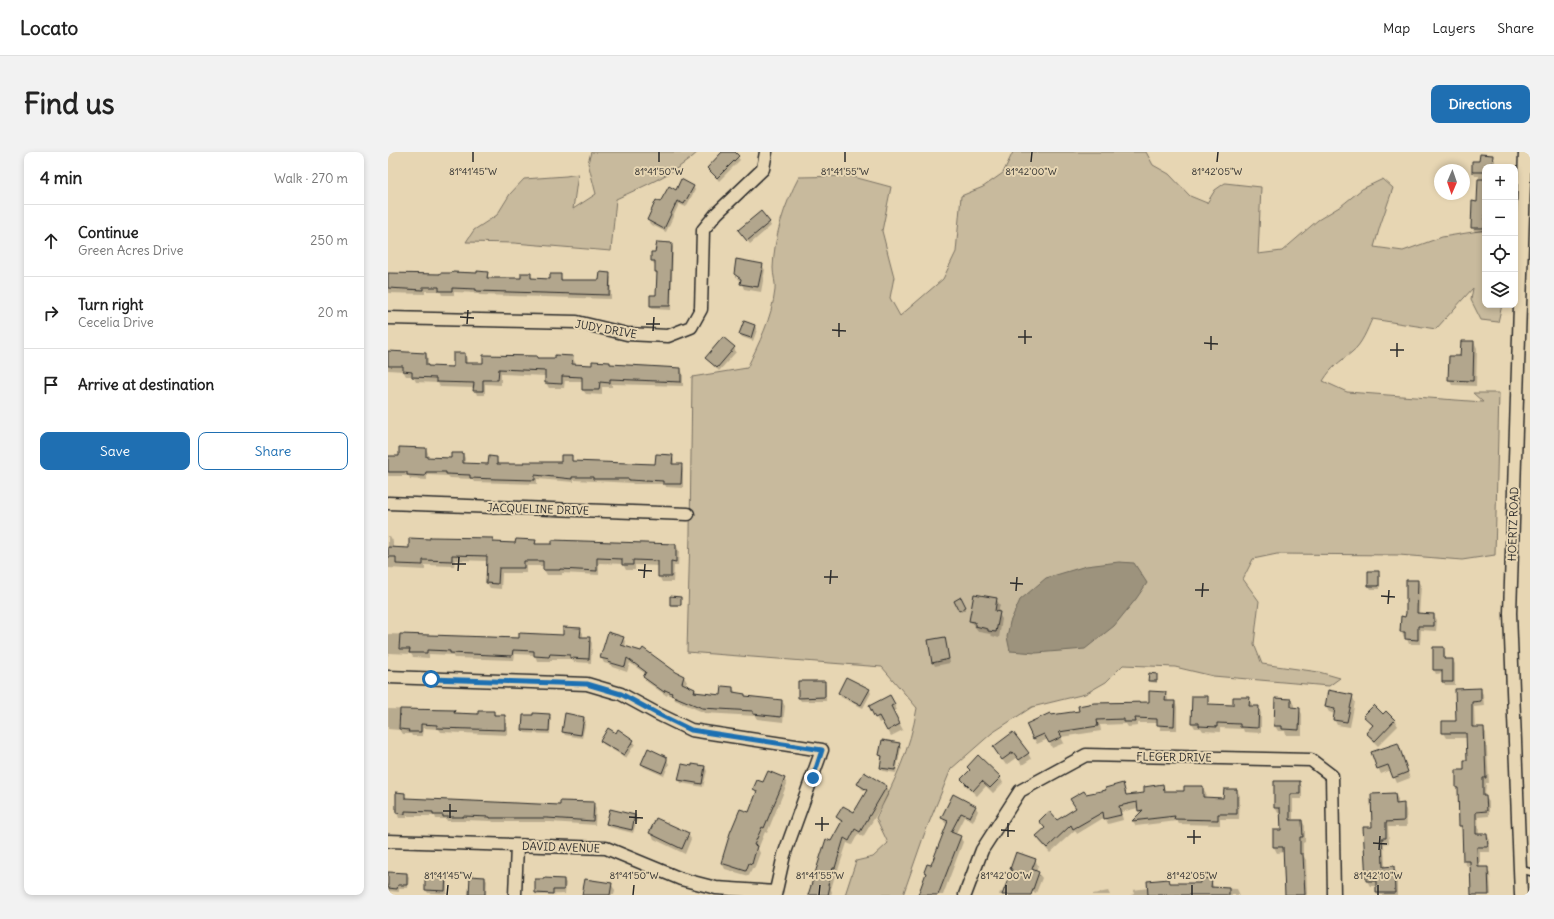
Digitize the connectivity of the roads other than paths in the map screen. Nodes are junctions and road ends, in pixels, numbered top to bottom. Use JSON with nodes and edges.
{"nodes":[{"id":1,"x":766,"y":152,"type":"edge"},
{"id":2,"x":1524,"y":152,"type":"edge"},
{"id":3,"x":388,"y":318,"type":"edge"},
{"id":4,"x":388,"y":503,"type":"edge"},
{"id":5,"x":688,"y":514,"type":"dead end"},
{"id":6,"x":388,"y":677,"type":"edge"},
{"id":7,"x":388,"y":841,"type":"edge"},
{"id":8,"x":517,"y":846,"type":"junction"},
{"id":9,"x":1525,"y":870,"type":"edge"},
{"id":10,"x":775,"y":894,"type":"edge"},
{"id":11,"x":515,"y":895,"type":"edge"},
{"id":12,"x":965,"y":895,"type":"edge"},
{"id":13,"x":1334,"y":895,"type":"edge"},
{"id":14,"x":1521,"y":895,"type":"edge"}],
"edges":[{"from":1,"to":3,"type":"street","name":"JUDY DRIVE"},
{"from":2,"to":9,"type":"street","name":"HOERTZ ROAD"},
{"from":4,"to":5,"type":"street","name":"JACQUELINE DRIVE"},
{"from":6,"to":10,"type":"street"},
{"from":7,"to":8,"type":"street","name":"DAVID AVENUE"},
{"from":8,"to":10,"type":"street","name":"DAVID AVENUE"},
{"from":8,"to":11,"type":"street"},
{"from":9,"to":14,"type":"street","name":"HOERTZ ROAD"},
{"from":12,"to":13,"type":"street","name":"FLEGER DRIVE"}]}
